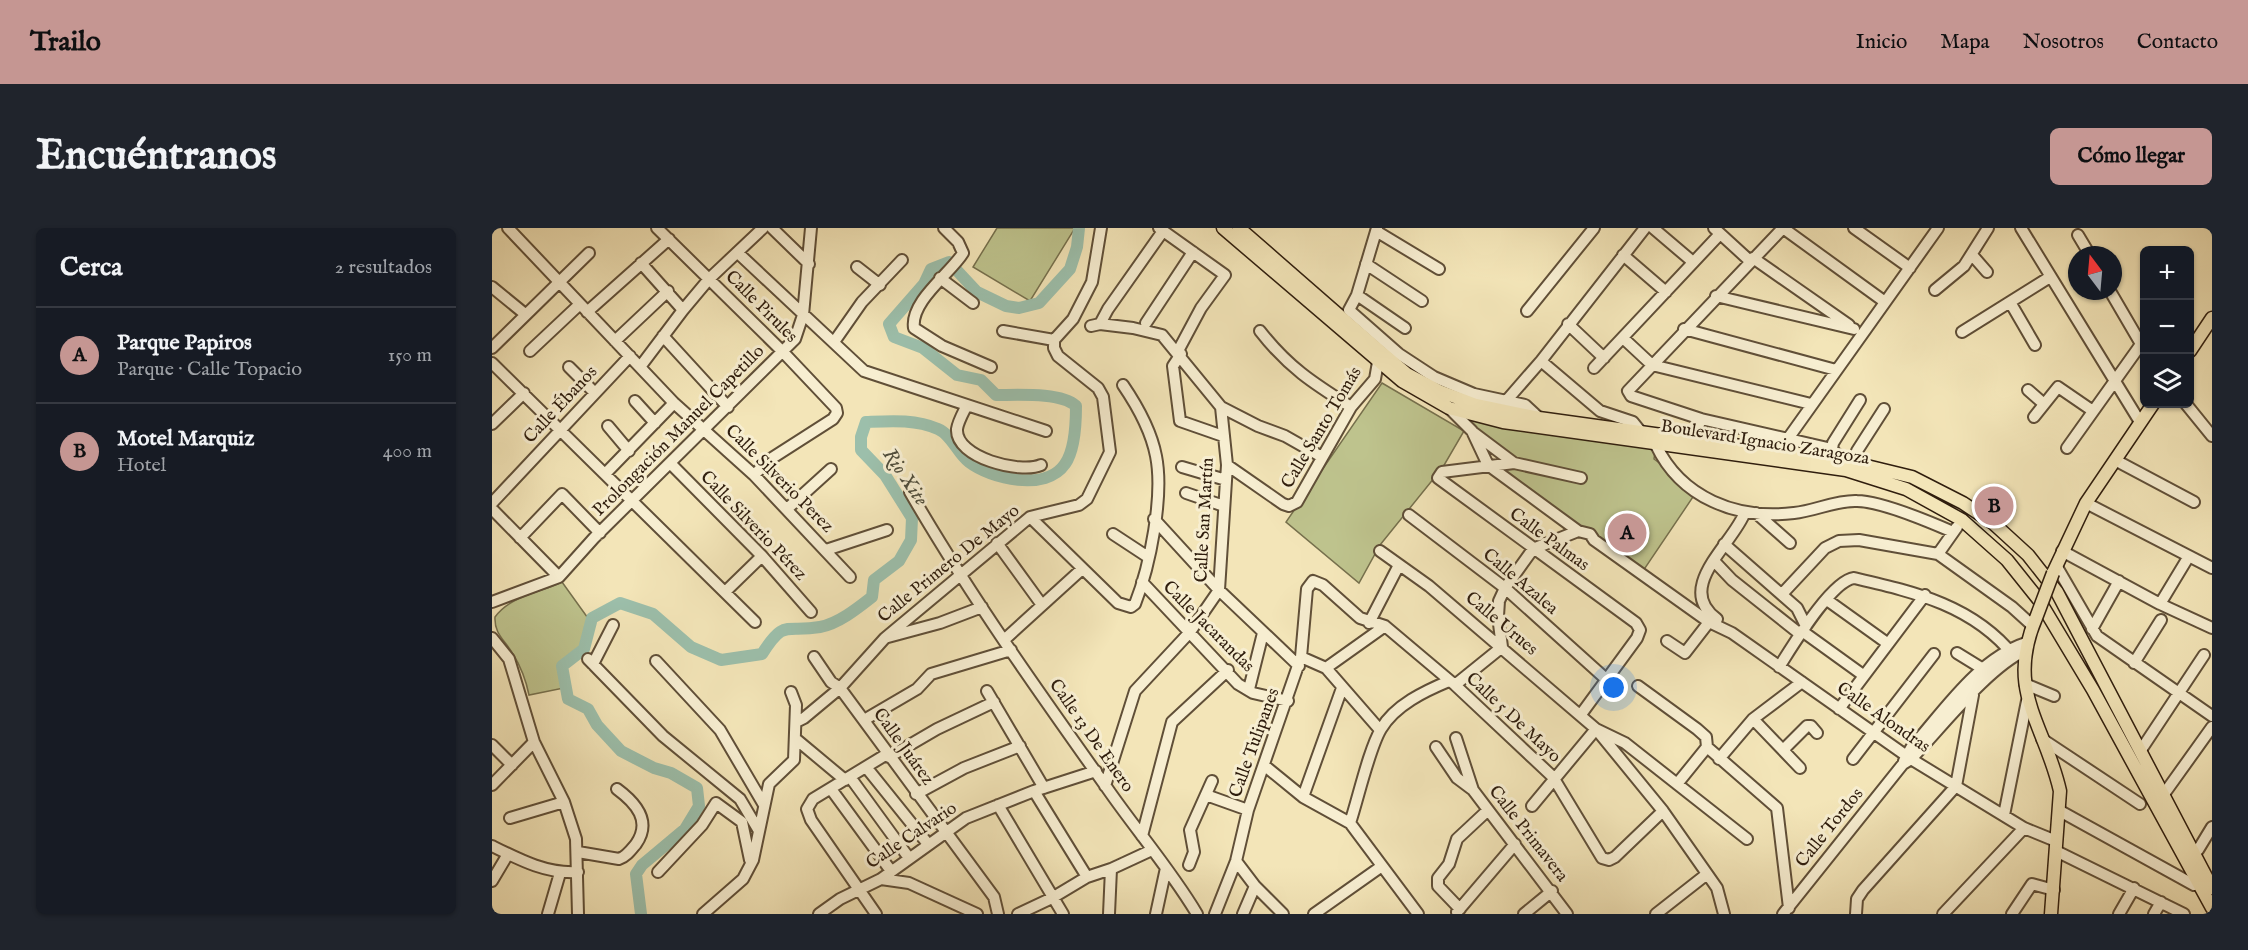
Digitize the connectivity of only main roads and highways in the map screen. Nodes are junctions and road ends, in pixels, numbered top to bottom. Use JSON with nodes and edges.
{"nodes":[{"id":1,"x":1223,"y":228,"type":"edge"},
{"id":2,"x":1239,"y":228,"type":"edge"},
{"id":3,"x":2212,"y":318,"type":"edge"},
{"id":4,"x":2194,"y":345,"type":"edge"},
{"id":5,"x":2150,"y":408,"type":"edge"},
{"id":6,"x":1912,"y":477,"type":"junction"},
{"id":7,"x":1906,"y":489,"type":"junction"},
{"id":8,"x":2165,"y":810,"type":"junction"},
{"id":9,"x":2212,"y":888,"type":"edge"},
{"id":10,"x":2212,"y":908,"type":"edge"},
{"id":11,"x":2051,"y":914,"type":"edge"}],
"edges":[{"from":1,"to":7,"type":"main road","name":"Boulevard Ignacio Zaragoza"},
{"from":2,"to":6,"type":"main road","name":"Boulevard Ignacio Zaragoza"},
{"from":3,"to":4,"type":"main road"},
{"from":5,"to":11,"type":"main road","bridge":true},
{"from":6,"to":7,"type":"main road"},
{"from":6,"to":8,"type":"main road","name":"Boulevard Ignacio Zaragoza"},
{"from":7,"to":8,"type":"main road","name":"Boulevard Ignacio Zaragoza"},
{"from":8,"to":9,"type":"main road"},
{"from":8,"to":10,"type":"main road"}]}
